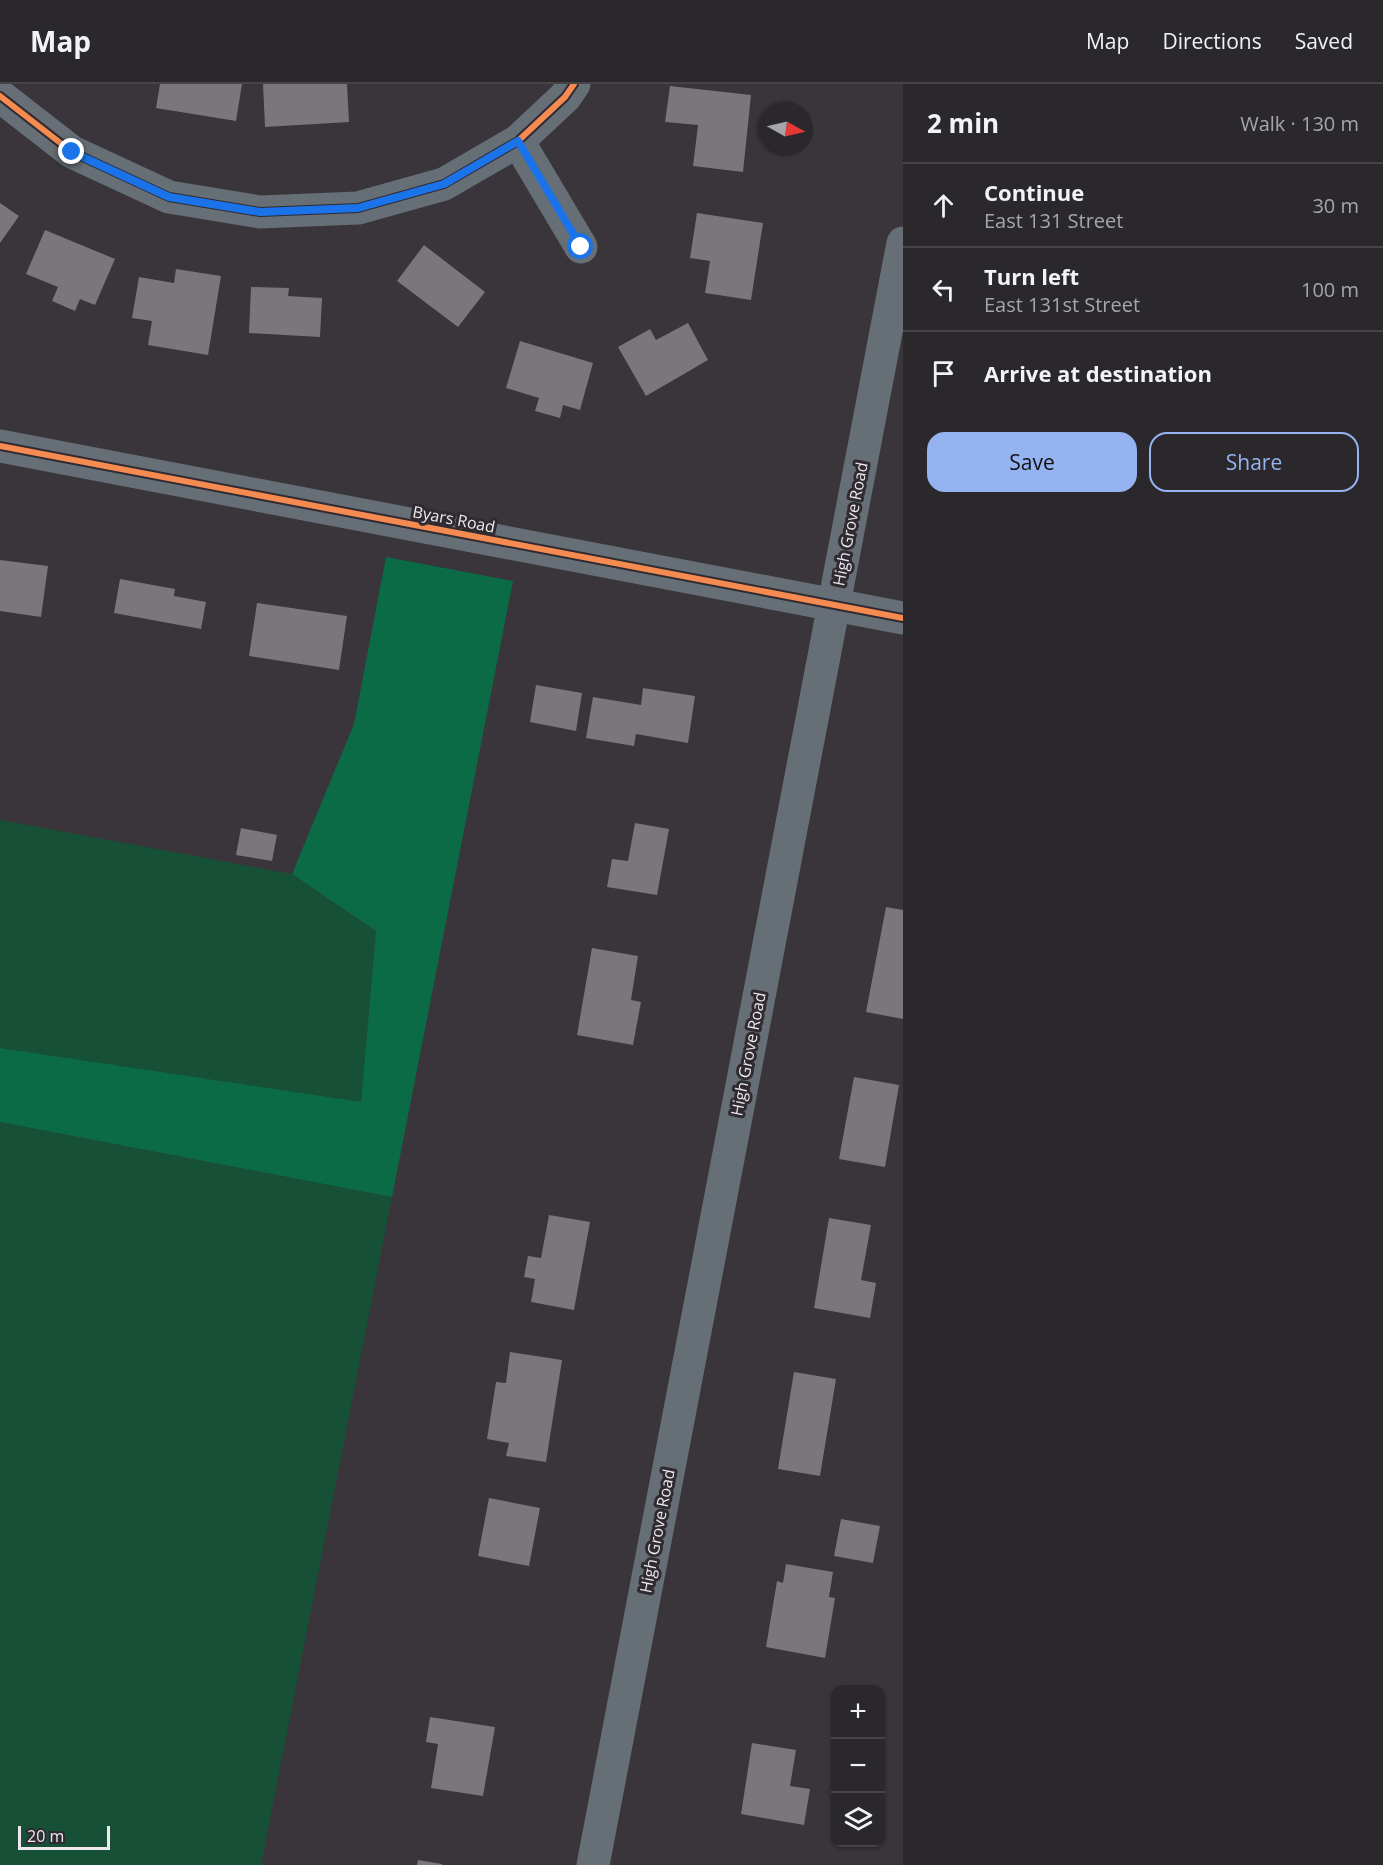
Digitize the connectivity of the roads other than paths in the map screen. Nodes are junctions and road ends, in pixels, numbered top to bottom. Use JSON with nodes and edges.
{"nodes":[{"id":1,"x":574,"y":84,"type":"edge"},
{"id":2,"x":0,"y":96,"type":"edge"},
{"id":3,"x":518,"y":141,"type":"junction"},
{"id":4,"x":903,"y":243,"type":"edge"},
{"id":5,"x":581,"y":247,"type":"dead end"},
{"id":6,"x":0,"y":446,"type":"edge"},
{"id":7,"x":834,"y":604,"type":"junction"},
{"id":8,"x":903,"y":618,"type":"edge"},
{"id":9,"x":593,"y":1865,"type":"edge"}],
"edges":[{"from":1,"to":3,"type":"street"},
{"from":2,"to":3,"type":"street"},
{"from":3,"to":5,"type":"street"},
{"from":4,"to":7,"type":"street","name":"High Grove Road"},
{"from":6,"to":7,"type":"street","name":"Byars Road"},
{"from":7,"to":8,"type":"street","name":"Byars Road"},
{"from":7,"to":9,"type":"street","name":"High Grove Road"}]}
